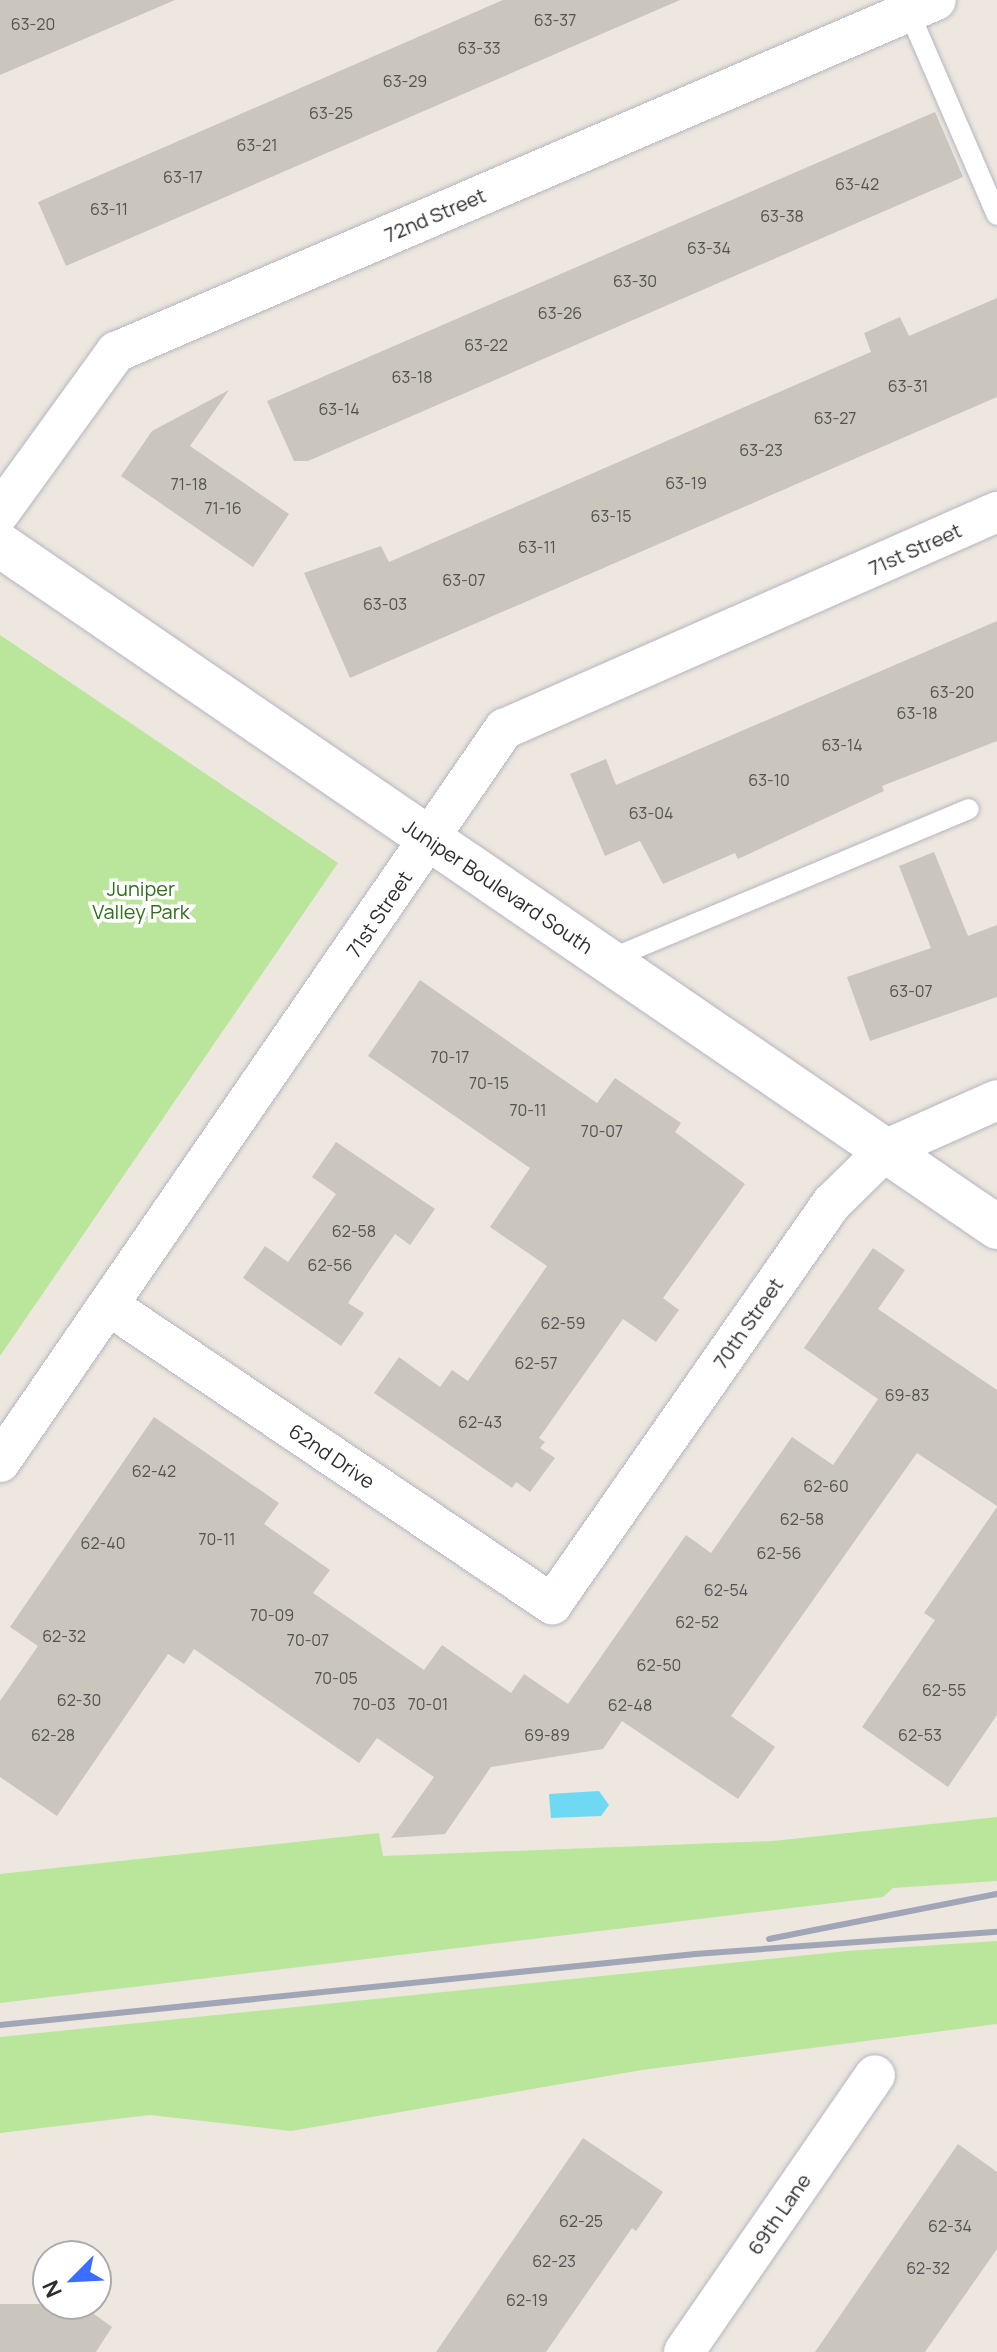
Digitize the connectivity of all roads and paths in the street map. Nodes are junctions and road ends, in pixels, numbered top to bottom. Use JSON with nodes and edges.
{"nodes":[{"id":1,"x":922,"y":6,"type":"edge"},
{"id":2,"x":997,"y":215,"type":"edge"},
{"id":3,"x":0,"y":512,"type":"edge"},
{"id":4,"x":997,"y":512,"type":"edge"},
{"id":5,"x":0,"y":545,"type":"edge"},
{"id":6,"x":969,"y":809,"type":"dead end"},
{"id":7,"x":429,"y":840,"type":"junction"},
{"id":8,"x":608,"y":960,"type":"junction"},
{"id":9,"x":997,"y":1100,"type":"edge"},
{"id":10,"x":887,"y":1149,"type":"junction"},
{"id":11,"x":997,"y":1227,"type":"edge"},
{"id":12,"x":111,"y":1307,"type":"junction"},
{"id":13,"x":0,"y":1462,"type":"edge"},
{"id":14,"x":552,"y":1604,"type":"joint"},
{"id":15,"x":875,"y":2075,"type":"dead end"},
{"id":16,"x":684,"y":2352,"type":"edge"}],
"edges":[{"from":1,"to":2,"type":"lane"},
{"from":1,"to":3,"type":"street","name":"72nd Street"},
{"from":4,"to":7,"type":"street","name":"71st Street"},
{"from":5,"to":7,"type":"street","name":"Juniper Boulevard South"},
{"from":6,"to":8,"type":"lane"},
{"from":7,"to":8,"type":"street","name":"Juniper Boulevard South"},
{"from":7,"to":12,"type":"street","name":"71st Street"},
{"from":8,"to":10,"type":"street","name":"Juniper Boulevard South"},
{"from":9,"to":10,"type":"street","name":"70th Street"},
{"from":10,"to":11,"type":"street","name":"Juniper Boulevard South"},
{"from":10,"to":14,"type":"street","name":"70th Street"},
{"from":12,"to":13,"type":"street","name":"71st Street"},
{"from":12,"to":14,"type":"street","name":"62nd Drive"},
{"from":15,"to":16,"type":"street","name":"69th Lane"}]}
